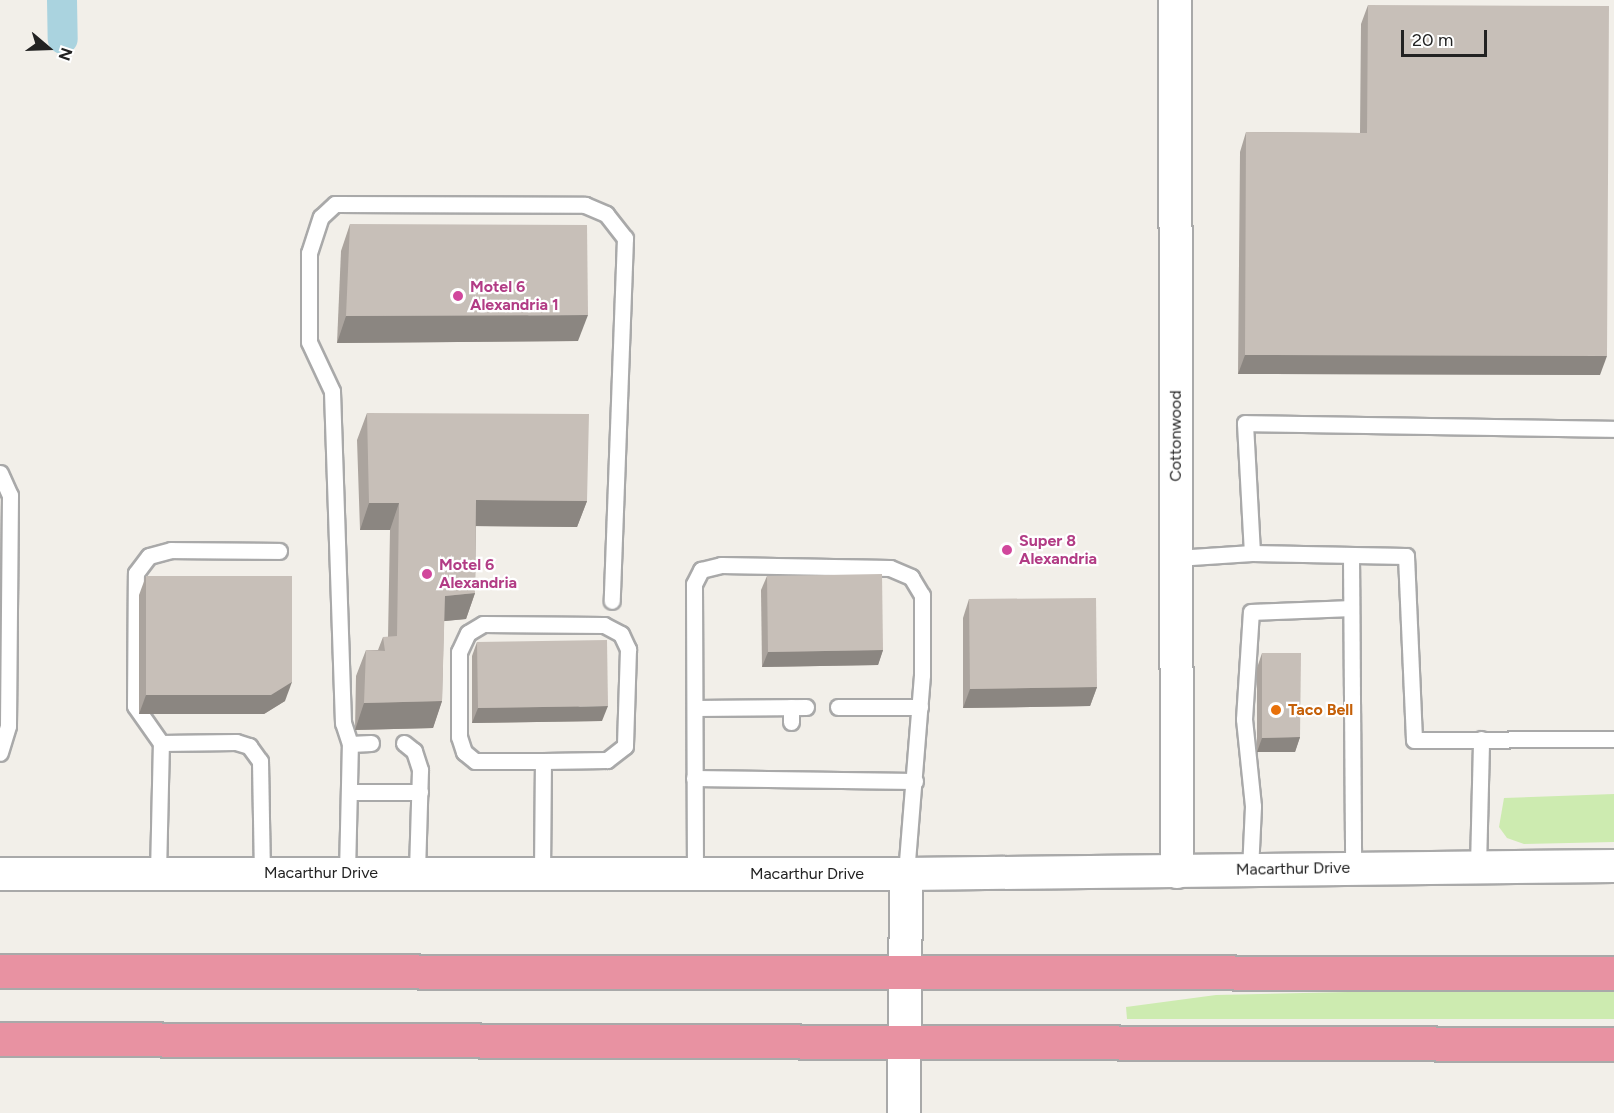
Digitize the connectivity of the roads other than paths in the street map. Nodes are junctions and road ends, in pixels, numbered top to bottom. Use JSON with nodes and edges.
{"nodes":[{"id":1,"x":1175,"y":0,"type":"edge"},
{"id":2,"x":1614,"y":429,"type":"edge"},
{"id":3,"x":0,"y":473,"type":"edge"},
{"id":4,"x":279,"y":551,"type":"dead end"},
{"id":5,"x":1252,"y":553,"type":"junction"},
{"id":6,"x":1351,"y":555,"type":"junction"},
{"id":7,"x":1176,"y":558,"type":"junction"},
{"id":8,"x":612,"y":601,"type":"dead end"},
{"id":9,"x":1352,"y":608,"type":"junction"},
{"id":10,"x":838,"y":707,"type":"dead end"},
{"id":11,"x":920,"y":707,"type":"junction"},
{"id":12,"x":694,"y":708,"type":"junction"},
{"id":13,"x":796,"y":712,"type":"dead end"},
{"id":14,"x":1614,"y":739,"type":"edge"},
{"id":15,"x":1481,"y":740,"type":"junction"},
{"id":16,"x":161,"y":743,"type":"junction"},
{"id":17,"x":371,"y":743,"type":"dead end"},
{"id":18,"x":404,"y":743,"type":"dead end"},
{"id":19,"x":350,"y":744,"type":"junction"},
{"id":20,"x":0,"y":753,"type":"edge"},
{"id":21,"x":543,"y":761,"type":"junction"},
{"id":22,"x":753,"y":763,"type":"dead end"},
{"id":23,"x":821,"y":764,"type":"dead end"},
{"id":24,"x":866,"y":764,"type":"dead end"},
{"id":25,"x":694,"y":778,"type":"junction"},
{"id":26,"x":752,"y":779,"type":"junction"},
{"id":27,"x":821,"y":780,"type":"junction"},
{"id":28,"x":866,"y":780,"type":"junction"},
{"id":29,"x":915,"y":781,"type":"junction"},
{"id":30,"x":349,"y":792,"type":"junction"},
{"id":31,"x":420,"y":792,"type":"junction"},
{"id":32,"x":1478,"y":866,"type":"junction"},
{"id":33,"x":1614,"y":866,"type":"edge"},
{"id":34,"x":1353,"y":868,"type":"junction"},
{"id":35,"x":1250,"y":870,"type":"junction"},
{"id":36,"x":1177,"y":872,"type":"junction"},
{"id":37,"x":158,"y":873,"type":"junction"},
{"id":38,"x":262,"y":873,"type":"junction"},
{"id":39,"x":348,"y":873,"type":"junction"},
{"id":40,"x":417,"y":873,"type":"junction"},
{"id":41,"x":542,"y":873,"type":"junction"},
{"id":42,"x":695,"y":873,"type":"junction"},
{"id":43,"x":0,"y":874,"type":"edge"},
{"id":44,"x":906,"y":874,"type":"junction"},
{"id":45,"x":1614,"y":968,"type":"edge"},
{"id":46,"x":0,"y":970,"type":"edge"},
{"id":47,"x":904,"y":972,"type":"junction"},
{"id":48,"x":1574,"y":974,"type":"junction"},
{"id":49,"x":1614,"y":974,"type":"edge"},
{"id":50,"x":0,"y":1039,"type":"edge"},
{"id":51,"x":904,"y":1041,"type":"junction"},
{"id":52,"x":1614,"y":1044,"type":"edge"},
{"id":53,"x":904,"y":1113,"type":"edge"}],
"edges":[{"from":1,"to":7,"type":"street","name":"Cottonwood"},
{"from":2,"to":5,"type":"lane"},
{"from":3,"to":20,"type":"lane"},
{"from":4,"to":16,"type":"lane"},
{"from":5,"to":6,"type":"lane"},
{"from":5,"to":7,"type":"lane"},
{"from":6,"to":9,"type":"lane"},
{"from":6,"to":15,"type":"lane"},
{"from":7,"to":36,"type":"street","name":"Cottonwood"},
{"from":8,"to":19,"type":"lane"},
{"from":9,"to":34,"type":"lane"},
{"from":9,"to":35,"type":"lane"},
{"from":10,"to":11,"type":"lane"},
{"from":11,"to":12,"type":"lane"},
{"from":11,"to":29,"type":"lane"},
{"from":12,"to":13,"type":"lane"},
{"from":12,"to":25,"type":"lane"},
{"from":14,"to":15,"type":"lane"},
{"from":15,"to":32,"type":"lane"},
{"from":16,"to":37,"type":"lane"},
{"from":16,"to":38,"type":"lane"},
{"from":17,"to":19,"type":"lane"},
{"from":18,"to":31,"type":"lane"},
{"from":19,"to":30,"type":"lane"},
{"from":21,"to":21,"type":"lane"},
{"from":21,"to":41,"type":"lane"},
{"from":22,"to":26,"type":"lane"},
{"from":23,"to":27,"type":"lane"},
{"from":24,"to":28,"type":"lane"},
{"from":25,"to":26,"type":"lane"},
{"from":25,"to":42,"type":"lane"},
{"from":26,"to":27,"type":"lane"},
{"from":27,"to":28,"type":"lane"},
{"from":28,"to":29,"type":"lane"},
{"from":29,"to":44,"type":"lane"},
{"from":30,"to":31,"type":"lane"},
{"from":30,"to":39,"type":"lane"},
{"from":31,"to":40,"type":"lane"},
{"from":32,"to":33,"type":"street","name":"Macarthur Drive"},
{"from":32,"to":34,"type":"street","name":"Macarthur Drive"},
{"from":34,"to":35,"type":"street","name":"Macarthur Drive"},
{"from":35,"to":36,"type":"street","name":"Macarthur Drive"},
{"from":36,"to":44,"type":"street","name":"Macarthur Drive"},
{"from":37,"to":38,"type":"street","name":"Macarthur Drive"},
{"from":37,"to":43,"type":"street","name":"Macarthur Drive"},
{"from":38,"to":39,"type":"street","name":"Macarthur Drive"},
{"from":39,"to":40,"type":"street","name":"Macarthur Drive"},
{"from":40,"to":41,"type":"street","name":"Macarthur Drive"},
{"from":41,"to":42,"type":"street","name":"Macarthur Drive"},
{"from":42,"to":44,"type":"street","name":"Macarthur Drive"},
{"from":44,"to":47,"type":"street"},
{"from":45,"to":48,"type":"highway"},
{"from":46,"to":47,"type":"highway"},
{"from":47,"to":48,"type":"highway"},
{"from":47,"to":51,"type":"street"},
{"from":48,"to":49,"type":"highway"},
{"from":50,"to":51,"type":"highway"},
{"from":51,"to":52,"type":"highway"},
{"from":51,"to":53,"type":"street"}]}
